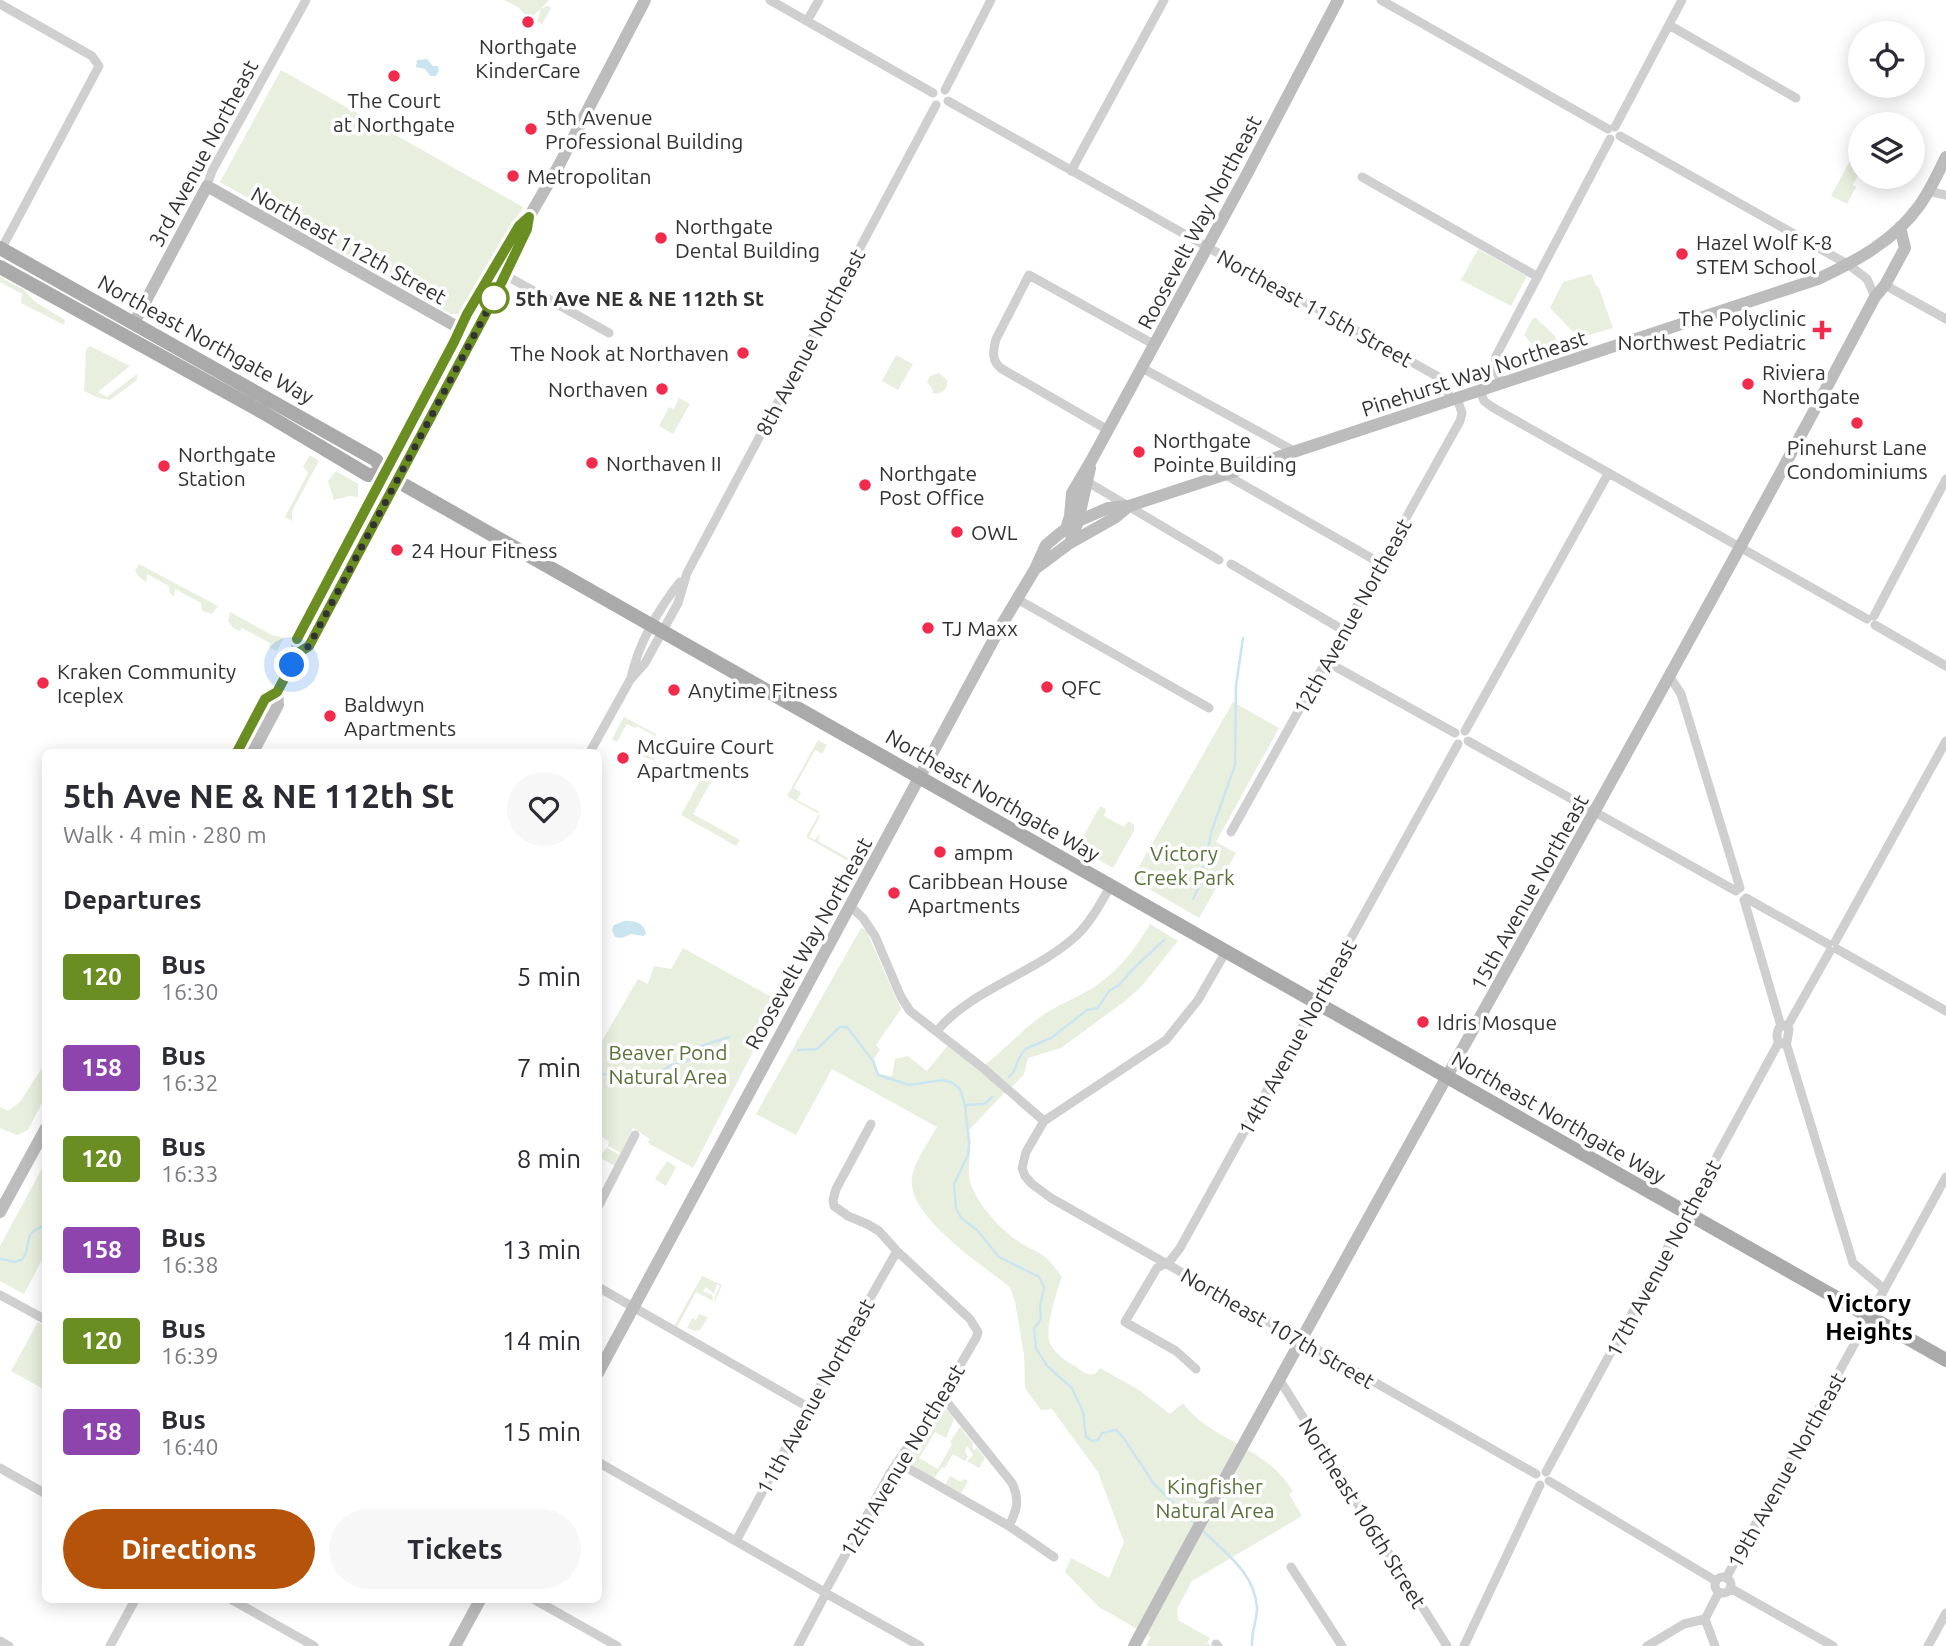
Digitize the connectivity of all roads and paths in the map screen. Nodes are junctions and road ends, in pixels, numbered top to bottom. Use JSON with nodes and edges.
{"nodes":[{"id":1,"x":306,"y":0,"type":"edge"},
{"id":2,"x":645,"y":0,"type":"edge"},
{"id":3,"x":770,"y":0,"type":"edge"},
{"id":4,"x":819,"y":0,"type":"edge"},
{"id":5,"x":991,"y":0,"type":"edge"},
{"id":6,"x":1164,"y":0,"type":"edge"},
{"id":7,"x":1338,"y":0,"type":"edge"},
{"id":8,"x":1381,"y":0,"type":"edge"},
{"id":9,"x":1682,"y":0,"type":"edge"},
{"id":10,"x":0,"y":4,"type":"edge"},
{"id":11,"x":807,"y":21,"type":"junction"},
{"id":12,"x":1669,"y":25,"type":"junction"},
{"id":13,"x":944,"y":90,"type":"junction"},
{"id":14,"x":933,"y":93,"type":"junction"},
{"id":15,"x":1796,"y":98,"type":"dead end"},
{"id":16,"x":948,"y":102,"type":"junction"},
{"id":17,"x":936,"y":105,"type":"junction"},
{"id":18,"x":1613,"y":133,"type":"junction"},
{"id":19,"x":1944,"y":164,"type":"edge"},
{"id":20,"x":1071,"y":171,"type":"junction"},
{"id":21,"x":1362,"y":177,"type":"dead end"},
{"id":22,"x":207,"y":186,"type":"junction"},
{"id":23,"x":1928,"y":191,"type":"junction"},
{"id":24,"x":1946,"y":195,"type":"edge"},
{"id":25,"x":529,"y":217,"type":"junction"},
{"id":26,"x":1900,"y":227,"type":"junction"},
{"id":27,"x":1,"y":248,"type":"edge"},
{"id":28,"x":1208,"y":248,"type":"junction"},
{"id":29,"x":1849,"y":265,"type":"junction"},
{"id":30,"x":0,"y":267,"type":"edge"},
{"id":31,"x":505,"y":275,"type":"junction"},
{"id":32,"x":1538,"y":276,"type":"junction"},
{"id":33,"x":1885,"y":285,"type":"junction"},
{"id":34,"x":1875,"y":297,"type":"junction"},
{"id":35,"x":88,"y":317,"type":"junction"},
{"id":36,"x":1946,"y":319,"type":"edge"},
{"id":37,"x":134,"y":323,"type":"junction"},
{"id":38,"x":461,"y":330,"type":"junction"},
{"id":39,"x":609,"y":333,"type":"dead end"},
{"id":40,"x":473,"y":337,"type":"junction"},
{"id":41,"x":1155,"y":345,"type":"junction"},
{"id":42,"x":164,"y":358,"type":"junction"},
{"id":43,"x":1142,"y":368,"type":"junction"},
{"id":44,"x":219,"y":371,"type":"junction"},
{"id":45,"x":1501,"y":383,"type":"junction"},
{"id":46,"x":1480,"y":390,"type":"junction"},
{"id":47,"x":1454,"y":399,"type":"junction"},
{"id":48,"x":1108,"y":430,"type":"junction"},
{"id":49,"x":1294,"y":451,"type":"junction"},
{"id":50,"x":1091,"y":461,"type":"junction"},
{"id":51,"x":1608,"y":474,"type":"junction"},
{"id":52,"x":1226,"y":475,"type":"junction"},
{"id":53,"x":391,"y":478,"type":"junction"},
{"id":54,"x":1946,"y":479,"type":"edge"},
{"id":55,"x":1086,"y":481,"type":"junction"},
{"id":56,"x":1129,"y":506,"type":"junction"},
{"id":57,"x":1079,"y":521,"type":"junction"},
{"id":58,"x":1066,"y":529,"type":"junction"},
{"id":59,"x":1070,"y":543,"type":"junction"},
{"id":60,"x":1740,"y":549,"type":"junction"},
{"id":61,"x":1219,"y":560,"type":"dead end"},
{"id":62,"x":1380,"y":563,"type":"junction"},
{"id":63,"x":1231,"y":564,"type":"dead end"},
{"id":64,"x":1035,"y":569,"type":"junction"},
{"id":65,"x":1017,"y":599,"type":"junction"},
{"id":66,"x":1872,"y":620,"type":"junction"},
{"id":67,"x":657,"y":629,"type":"junction"},
{"id":68,"x":1343,"y":630,"type":"junction"},
{"id":69,"x":1327,"y":662,"type":"junction"},
{"id":70,"x":1946,"y":666,"type":"edge"},
{"id":71,"x":1670,"y":677,"type":"junction"},
{"id":72,"x":277,"y":692,"type":"junction"},
{"id":73,"x":1209,"y":708,"type":"dead end"},
{"id":74,"x":1465,"y":731,"type":"junction"},
{"id":75,"x":1455,"y":733,"type":"junction"},
{"id":76,"x":1468,"y":741,"type":"junction"},
{"id":77,"x":1946,"y":741,"type":"edge"},
{"id":78,"x":1458,"y":744,"type":"junction"},
{"id":79,"x":239,"y":749,"type":"edge"},
{"id":80,"x":255,"y":749,"type":"edge"},
{"id":81,"x":592,"y":749,"type":"edge"},
{"id":82,"x":920,"y":777,"type":"junction"},
{"id":83,"x":1595,"y":813,"type":"junction"},
{"id":84,"x":1231,"y":832,"type":"dead end"},
{"id":85,"x":1110,"y":887,"type":"junction"},
{"id":86,"x":1738,"y":890,"type":"junction"},
{"id":87,"x":1745,"y":899,"type":"junction"},
{"id":88,"x":850,"y":906,"type":"junction"},
{"id":89,"x":1832,"y":946,"type":"junction"},
{"id":90,"x":1225,"y":953,"type":"junction"},
{"id":91,"x":1315,"y":1004,"type":"junction"},
{"id":92,"x":1946,"y":1011,"type":"edge"},
{"id":93,"x":1784,"y":1026,"type":"junction"},
{"id":94,"x":937,"y":1031,"type":"junction"},
{"id":95,"x":1782,"y":1042,"type":"junction"},
{"id":96,"x":1448,"y":1078,"type":"junction"},
{"id":97,"x":1044,"y":1121,"type":"junction"},
{"id":98,"x":871,"y":1124,"type":"dead end"},
{"id":99,"x":635,"y":1135,"type":"dead end"},
{"id":100,"x":42,"y":1144,"type":"edge"},
{"id":101,"x":1946,"y":1177,"type":"edge"},
{"id":102,"x":602,"y":1199,"type":"edge"},
{"id":103,"x":0,"y":1212,"type":"edge"},
{"id":104,"x":1686,"y":1213,"type":"junction"},
{"id":105,"x":897,"y":1251,"type":"junction"},
{"id":106,"x":1165,"y":1263,"type":"junction"},
{"id":107,"x":602,"y":1289,"type":"edge"},
{"id":108,"x":1884,"y":1289,"type":"junction"},
{"id":109,"x":0,"y":1295,"type":"edge"},
{"id":110,"x":633,"y":1308,"type":"junction"},
{"id":111,"x":1870,"y":1317,"type":"junction"},
{"id":112,"x":42,"y":1318,"type":"edge"},
{"id":113,"x":1301,"y":1342,"type":"junction"},
{"id":114,"x":1946,"y":1360,"type":"edge"},
{"id":115,"x":602,"y":1366,"type":"edge"},
{"id":116,"x":1196,"y":1368,"type":"dead end"},
{"id":117,"x":1279,"y":1379,"type":"junction"},
{"id":118,"x":943,"y":1396,"type":"junction"},
{"id":119,"x":808,"y":1407,"type":"junction"},
{"id":120,"x":897,"y":1462,"type":"junction"},
{"id":121,"x":602,"y":1464,"type":"edge"},
{"id":122,"x":0,"y":1468,"type":"edge"},
{"id":123,"x":1543,"y":1478,"type":"junction"},
{"id":124,"x":42,"y":1492,"type":"edge"},
{"id":125,"x":1009,"y":1526,"type":"junction"},
{"id":126,"x":736,"y":1541,"type":"junction"},
{"id":127,"x":1054,"y":1557,"type":"dead end"},
{"id":128,"x":1291,"y":1567,"type":"dead end"},
{"id":129,"x":1726,"y":1578,"type":"junction"},
{"id":130,"x":1716,"y":1581,"type":"junction"},
{"id":131,"x":1730,"y":1588,"type":"junction"},
{"id":132,"x":825,"y":1592,"type":"junction"},
{"id":133,"x":1719,"y":1592,"type":"junction"},
{"id":134,"x":133,"y":1603,"type":"edge"},
{"id":135,"x":237,"y":1603,"type":"edge"},
{"id":136,"x":478,"y":1603,"type":"edge"},
{"id":137,"x":540,"y":1603,"type":"edge"},
{"id":138,"x":1946,"y":1613,"type":"edge"},
{"id":139,"x":1704,"y":1619,"type":"junction"},
{"id":140,"x":0,"y":1641,"type":"edge"},
{"id":141,"x":9,"y":1646,"type":"edge"},
{"id":142,"x":110,"y":1646,"type":"edge"},
{"id":143,"x":314,"y":1646,"type":"edge"},
{"id":144,"x":455,"y":1646,"type":"edge"},
{"id":145,"x":617,"y":1646,"type":"edge"},
{"id":146,"x":798,"y":1646,"type":"edge"},
{"id":147,"x":920,"y":1646,"type":"edge"},
{"id":148,"x":1135,"y":1646,"type":"edge"},
{"id":149,"x":1342,"y":1646,"type":"edge"},
{"id":150,"x":1447,"y":1646,"type":"edge"},
{"id":151,"x":1464,"y":1646,"type":"edge"},
{"id":152,"x":1647,"y":1646,"type":"edge"},
{"id":153,"x":1715,"y":1646,"type":"edge"},
{"id":154,"x":1833,"y":1646,"type":"edge"},
{"id":155,"x":1928,"y":1646,"type":"edge"}],
"edges":[{"from":1,"to":22,"type":"street","name":"3rd Avenue Northeast"},
{"from":2,"to":25,"type":"main road"},
{"from":3,"to":11,"type":"street"},
{"from":4,"to":11,"type":"street"},
{"from":5,"to":13,"type":"street"},
{"from":6,"to":20,"type":"street"},
{"from":7,"to":28,"type":"main road","name":"Roosevelt Way Northeast"},
{"from":8,"to":18,"type":"street"},
{"from":9,"to":12,"type":"street"},
{"from":10,"to":27,"type":"street"},
{"from":11,"to":14,"type":"street"},
{"from":12,"to":15,"type":"street"},
{"from":12,"to":18,"type":"street"},
{"from":13,"to":14,"type":"street"},
{"from":13,"to":16,"type":"street"},
{"from":14,"to":17,"type":"street"},
{"from":16,"to":17,"type":"street"},
{"from":16,"to":20,"type":"street","name":"Northeast 115th Street"},
{"from":17,"to":67,"type":"street","name":"8th Avenue Northeast"},
{"from":18,"to":29,"type":"street"},
{"from":18,"to":32,"type":"street"},
{"from":19,"to":23,"type":"main road"},
{"from":20,"to":28,"type":"street","name":"Northeast 115th Street"},
{"from":21,"to":32,"type":"street"},
{"from":22,"to":37,"type":"main road","name":"3rd Avenue Northeast"},
{"from":22,"to":38,"type":"main road","name":"Northeast 112th Street"},
{"from":23,"to":24,"type":"street"},
{"from":23,"to":26,"type":"main road"},
{"from":25,"to":31,"type":"main road"},
{"from":25,"to":38,"type":"main road"},
{"from":26,"to":29,"type":"main road","name":"Pinehurst Way Northeast"},
{"from":26,"to":33,"type":"main road","name":"15th Avenue Northeast"},
{"from":27,"to":37,"type":"main road","name":"Northeast Northgate Way"},
{"from":28,"to":41,"type":"main road","name":"Roosevelt Way Northeast"},
{"from":28,"to":47,"type":"street","name":"Northeast 115th Street"},
{"from":29,"to":34,"type":"street"},
{"from":29,"to":45,"type":"main road","name":"Pinehurst Way Northeast"},
{"from":30,"to":35,"type":"main road","name":"Northeast Northgate Way"},
{"from":31,"to":39,"type":"street"},
{"from":31,"to":40,"type":"main road"},
{"from":32,"to":45,"type":"street"},
{"from":33,"to":34,"type":"main road","name":"15th Avenue Northeast"},
{"from":33,"to":36,"type":"street"},
{"from":34,"to":60,"type":"main road","name":"15th Avenue Northeast"},
{"from":35,"to":37,"type":"main road"},
{"from":35,"to":42,"type":"main road","name":"Northeast Northgate Way"},
{"from":37,"to":44,"type":"main road","name":"Northeast Northgate Way"},
{"from":38,"to":40,"type":"main road","name":"Northeast 112th Street"},
{"from":38,"to":53,"type":"main road"},
{"from":40,"to":53,"type":"main road"},
{"from":41,"to":43,"type":"main road","name":"Roosevelt Way Northeast"},
{"from":41,"to":48,"type":"street"},
{"from":42,"to":44,"type":"main road"},
{"from":42,"to":53,"type":"main road","name":"Northeast Northgate Way"},
{"from":43,"to":48,"type":"main road","name":"Roosevelt Way Northeast"},
{"from":43,"to":49,"type":"street"},
{"from":44,"to":53,"type":"main road","name":"Northeast Northgate Way"},
{"from":45,"to":46,"type":"main road","name":"Pinehurst Way Northeast"},
{"from":46,"to":47,"type":"main road","name":"Pinehurst Way Northeast"},
{"from":46,"to":51,"type":"street"},
{"from":47,"to":49,"type":"main road","name":"Pinehurst Way Northeast"},
{"from":47,"to":62,"type":"street","name":"12th Avenue Northeast"},
{"from":48,"to":50,"type":"main road","name":"Roosevelt Way Northeast"},
{"from":49,"to":52,"type":"main road","name":"Pinehurst Way Northeast"},
{"from":50,"to":55,"type":"main road","name":"Roosevelt Way Northeast"},
{"from":50,"to":58,"type":"main road","name":"Roosevelt Way Northeast"},
{"from":51,"to":60,"type":"street"},
{"from":51,"to":74,"type":"street"},
{"from":52,"to":56,"type":"main road","name":"Pinehurst Way Northeast"},
{"from":52,"to":62,"type":"street"},
{"from":53,"to":67,"type":"main road","name":"Northeast Northgate Way"},
{"from":53,"to":72,"type":"main road"},
{"from":54,"to":66,"type":"street"},
{"from":55,"to":56,"type":"street"},
{"from":55,"to":57,"type":"main road","name":"Roosevelt Way Northeast"},
{"from":56,"to":57,"type":"main road","name":"Pinehurst Way Northeast"},
{"from":56,"to":59,"type":"main road","name":"Pinehurst Way Northeast"},
{"from":56,"to":61,"type":"street"},
{"from":57,"to":58,"type":"main road","name":"Roosevelt Way Northeast"},
{"from":57,"to":59,"type":"main road","name":"Roosevelt Way Northeast"},
{"from":58,"to":64,"type":"main road","name":"Roosevelt Way Northeast"},
{"from":59,"to":64,"type":"main road","name":"Roosevelt Way Northeast"},
{"from":60,"to":66,"type":"street"},
{"from":60,"to":71,"type":"main road","name":"15th Avenue Northeast"},
{"from":62,"to":68,"type":"street","name":"12th Avenue Northeast"},
{"from":63,"to":68,"type":"street"},
{"from":64,"to":65,"type":"main road","name":"Roosevelt Way Northeast"},
{"from":65,"to":73,"type":"street"},
{"from":65,"to":82,"type":"main road","name":"Roosevelt Way Northeast"},
{"from":66,"to":70,"type":"street"},
{"from":67,"to":81,"type":"street","name":"8th Avenue Northeast"},
{"from":67,"to":82,"type":"main road","name":"Northeast Northgate Way"},
{"from":68,"to":69,"type":"street","name":"12th Avenue Northeast"},
{"from":69,"to":75,"type":"street"},
{"from":69,"to":84,"type":"street","name":"12th Avenue Northeast"},
{"from":71,"to":83,"type":"main road","name":"15th Avenue Northeast"},
{"from":71,"to":86,"type":"street"},
{"from":72,"to":79,"type":"main road"},
{"from":72,"to":80,"type":"main road"},
{"from":74,"to":75,"type":"street"},
{"from":74,"to":76,"type":"street"},
{"from":75,"to":78,"type":"street"},
{"from":76,"to":78,"type":"street"},
{"from":76,"to":83,"type":"street"},
{"from":77,"to":89,"type":"street"},
{"from":78,"to":91,"type":"street","name":"14th Avenue Northeast"},
{"from":82,"to":85,"type":"main road","name":"Northeast Northgate Way"},
{"from":82,"to":88,"type":"main road","name":"Roosevelt Way Northeast"},
{"from":83,"to":86,"type":"street"},
{"from":83,"to":96,"type":"main road","name":"15th Avenue Northeast"},
{"from":85,"to":90,"type":"main road","name":"Northeast Northgate Way"},
{"from":85,"to":94,"type":"street"},
{"from":86,"to":87,"type":"street"},
{"from":87,"to":89,"type":"street"},
{"from":87,"to":93,"type":"street"},
{"from":88,"to":94,"type":"street"},
{"from":88,"to":110,"type":"main road","name":"Roosevelt Way Northeast"},
{"from":89,"to":92,"type":"street"},
{"from":89,"to":93,"type":"street"},
{"from":90,"to":91,"type":"main road","name":"Northeast Northgate Way"},
{"from":90,"to":97,"type":"street"},
{"from":91,"to":96,"type":"main road","name":"Northeast Northgate Way"},
{"from":91,"to":106,"type":"street","name":"14th Avenue Northeast"},
{"from":93,"to":95,"type":"street"},
{"from":94,"to":97,"type":"street"},
{"from":95,"to":104,"type":"street","name":"17th Avenue Northeast"},
{"from":95,"to":108,"type":"street"},
{"from":96,"to":104,"type":"main road","name":"Northeast Northgate Way"},
{"from":96,"to":113,"type":"main road","name":"15th Avenue Northeast"},
{"from":97,"to":106,"type":"street","name":"Northeast 107th Street"},
{"from":98,"to":105,"type":"street"},
{"from":99,"to":102,"type":"street"},
{"from":100,"to":103,"type":"main road"},
{"from":101,"to":108,"type":"street","name":"19th Avenue Northeast"},
{"from":104,"to":111,"type":"main road","name":"Northeast Northgate Way"},
{"from":104,"to":123,"type":"street","name":"17th Avenue Northeast"},
{"from":105,"to":118,"type":"street","name":"12th Avenue Northeast"},
{"from":105,"to":119,"type":"street","name":"11th Avenue Northeast"},
{"from":106,"to":113,"type":"street","name":"Northeast 107th Street"},
{"from":106,"to":116,"type":"street","name":"14th Avenue Northeast"},
{"from":107,"to":110,"type":"street"},
{"from":108,"to":111,"type":"street","name":"19th Avenue Northeast"},
{"from":109,"to":112,"type":"street"},
{"from":110,"to":115,"type":"main road","name":"Roosevelt Way Northeast"},
{"from":110,"to":119,"type":"street"},
{"from":111,"to":114,"type":"main road","name":"Northeast Northgate Way"},
{"from":111,"to":129,"type":"street","name":"19th Avenue Northeast"},
{"from":113,"to":117,"type":"main road","name":"15th Avenue Northeast"},
{"from":113,"to":123,"type":"street","name":"Northeast 107th Street"},
{"from":117,"to":148,"type":"main road","name":"15th Avenue Northeast"},
{"from":117,"to":150,"type":"street","name":"Northeast 106th Street"},
{"from":118,"to":120,"type":"street","name":"12th Avenue Northeast"},
{"from":118,"to":125,"type":"street"},
{"from":119,"to":126,"type":"street","name":"11th Avenue Northeast"},
{"from":120,"to":125,"type":"street"},
{"from":120,"to":132,"type":"street","name":"12th Avenue Northeast"},
{"from":121,"to":126,"type":"street"},
{"from":122,"to":124,"type":"street"},
{"from":123,"to":130,"type":"street","name":"Northeast 107th Street"},
{"from":123,"to":151,"type":"street","name":"17th Avenue Northeast"},
{"from":125,"to":127,"type":"street"},
{"from":126,"to":132,"type":"street"},
{"from":128,"to":149,"type":"street"},
{"from":129,"to":130,"type":"street"},
{"from":129,"to":131,"type":"street"},
{"from":130,"to":133,"type":"street"},
{"from":131,"to":133,"type":"street"},
{"from":131,"to":154,"type":"street"},
{"from":132,"to":146,"type":"street","name":"12th Avenue Northeast"},
{"from":132,"to":147,"type":"street"},
{"from":133,"to":139,"type":"street","name":"19th Avenue Northeast"},
{"from":134,"to":142,"type":"street"},
{"from":135,"to":143,"type":"street"},
{"from":136,"to":144,"type":"main road"},
{"from":137,"to":145,"type":"street"},
{"from":138,"to":155,"type":"street"},
{"from":139,"to":152,"type":"street"},
{"from":139,"to":153,"type":"street"},
{"from":140,"to":141,"type":"street"}]}
